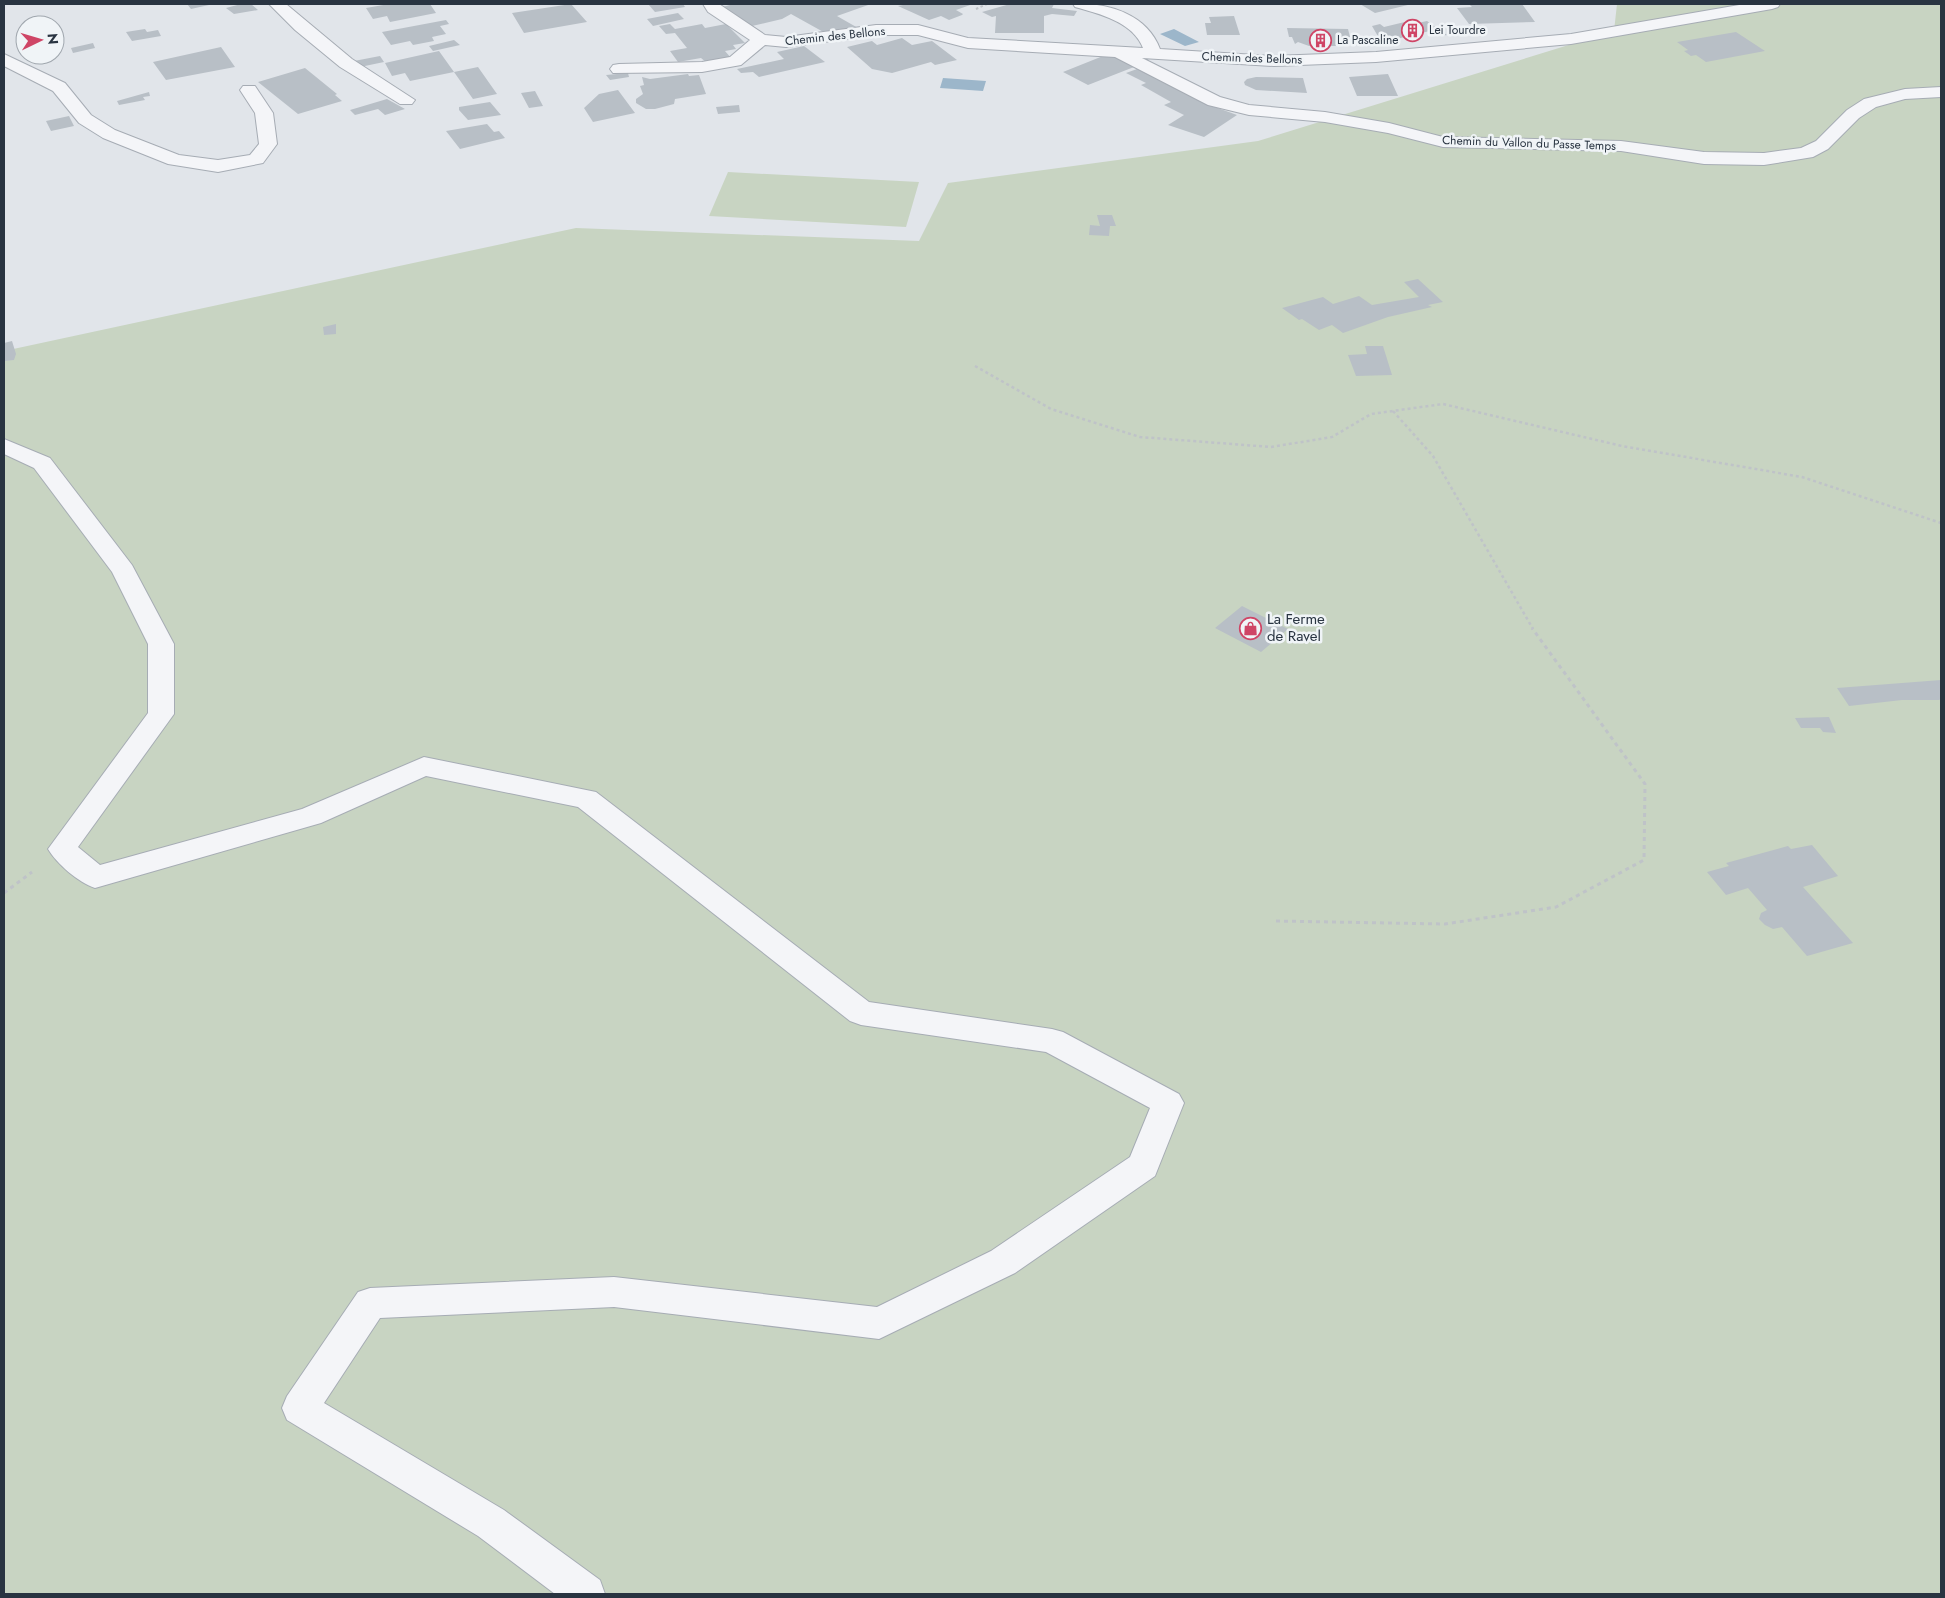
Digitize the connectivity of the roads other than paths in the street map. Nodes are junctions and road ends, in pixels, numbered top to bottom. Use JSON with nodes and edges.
{"nodes":[{"id":1,"x":278,"y":4,"type":"edge"},
{"id":2,"x":712,"y":4,"type":"edge"},
{"id":3,"x":1081,"y":4,"type":"edge"},
{"id":4,"x":1772,"y":4,"type":"edge"},
{"id":5,"x":761,"y":40,"type":"junction"},
{"id":6,"x":1112,"y":50,"type":"junction"},
{"id":7,"x":1153,"y":53,"type":"junction"},
{"id":8,"x":4,"y":58,"type":"edge"},
{"id":9,"x":619,"y":68,"type":"dead end"},
{"id":10,"x":249,"y":90,"type":"dead end"},
{"id":11,"x":1941,"y":92,"type":"edge"},
{"id":12,"x":406,"y":100,"type":"dead end"},
{"id":13,"x":4,"y":446,"type":"edge"},
{"id":14,"x":586,"y":1594,"type":"edge"}],
"edges":[{"from":1,"to":12,"type":"street"},
{"from":2,"to":5,"type":"street"},
{"from":3,"to":7,"type":"street"},
{"from":4,"to":7,"type":"street","name":"Chemin des Bellons"},
{"from":5,"to":6,"type":"street","name":"Chemin des Bellons"},
{"from":5,"to":9,"type":"street"},
{"from":6,"to":7,"type":"street","name":"Chemin des Bellons"},
{"from":6,"to":11,"type":"street","name":"Chemin du Vallon du Passe Temps"},
{"from":8,"to":10,"type":"street"},
{"from":13,"to":14,"type":"street"}]}
